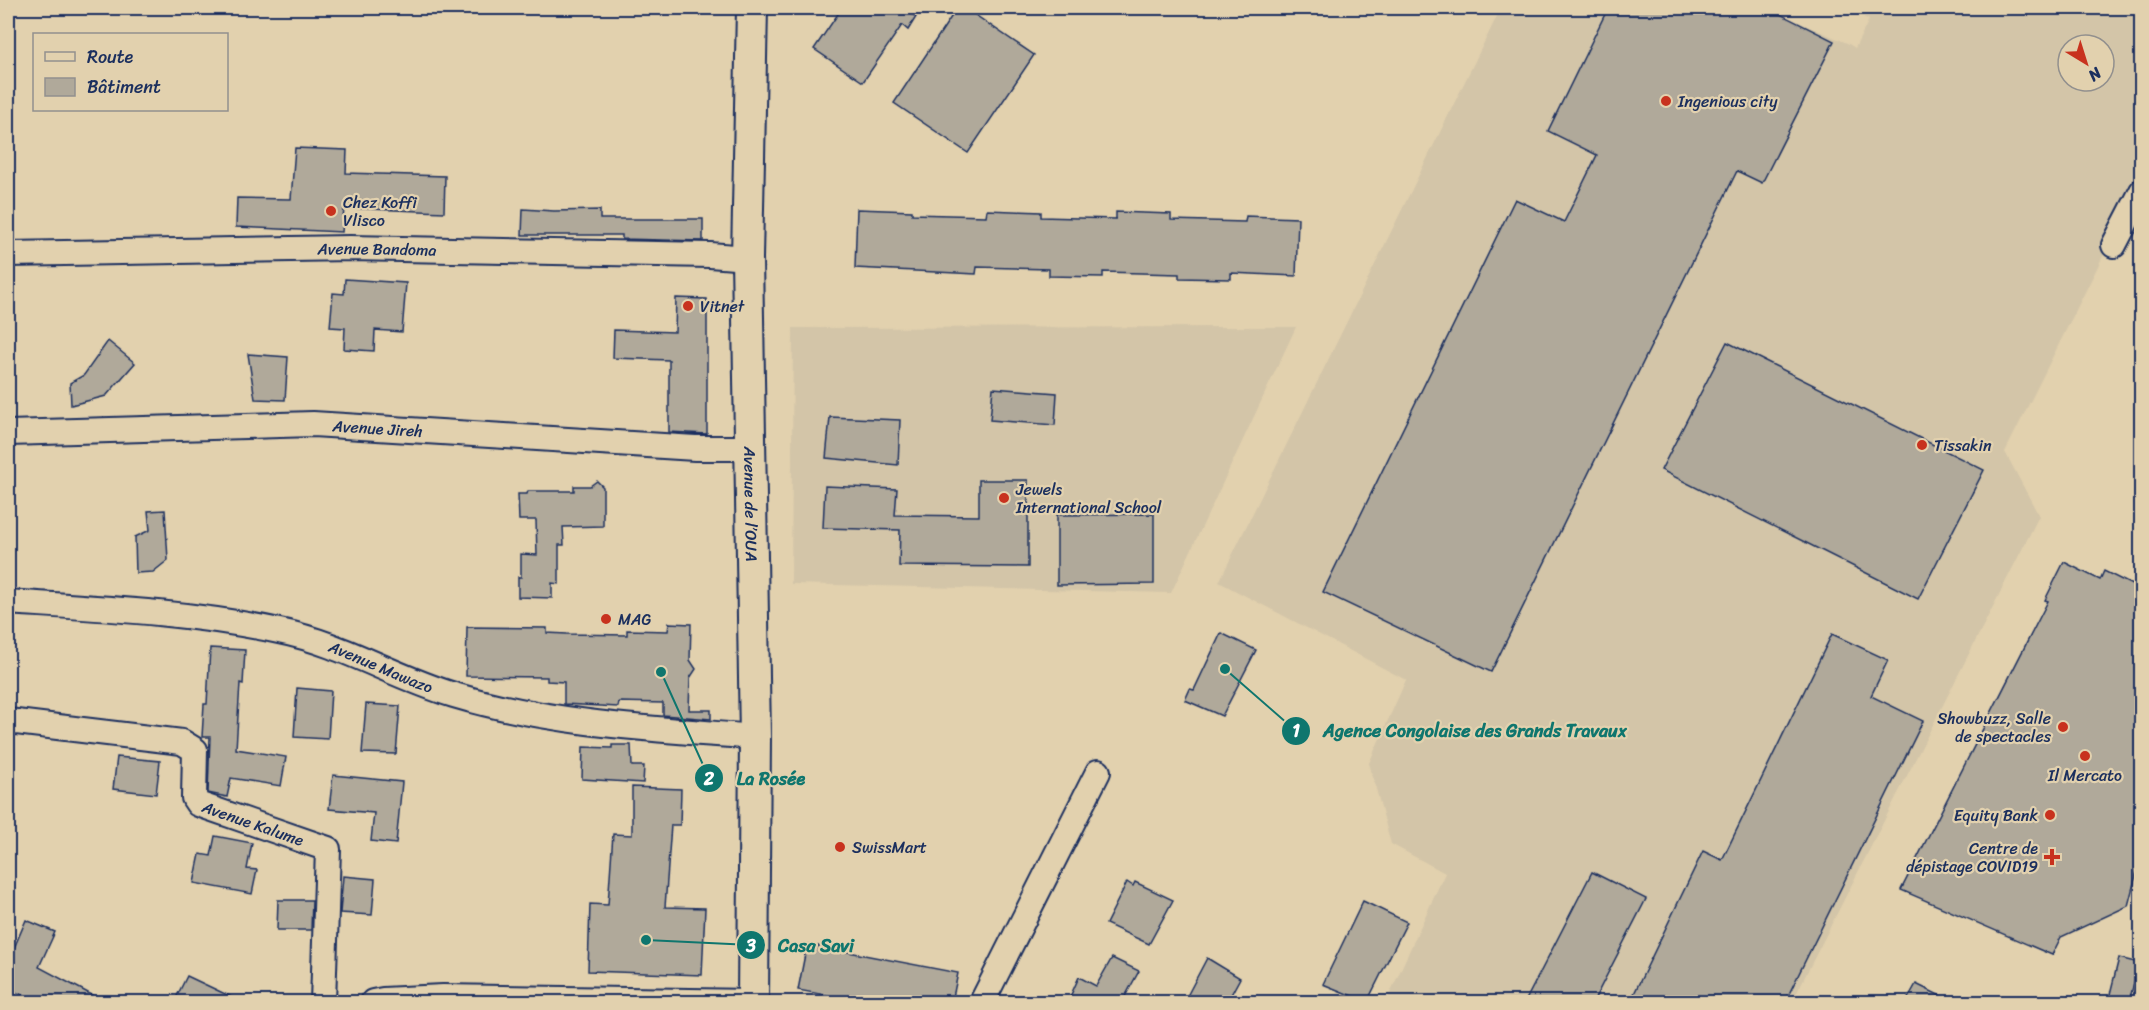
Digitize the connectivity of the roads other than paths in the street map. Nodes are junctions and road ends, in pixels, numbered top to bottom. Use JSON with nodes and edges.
{"nodes":[{"id":1,"x":752,"y":8,"type":"edge"},
{"id":2,"x":2142,"y":191,"type":"edge"},
{"id":3,"x":2114,"y":245,"type":"dead end"},
{"id":4,"x":8,"y":254,"type":"edge"},
{"id":5,"x":747,"y":258,"type":"junction"},
{"id":6,"x":8,"y":433,"type":"edge"},
{"id":7,"x":750,"y":448,"type":"junction"},
{"id":8,"x":8,"y":602,"type":"edge"},
{"id":9,"x":8,"y":721,"type":"edge"},
{"id":10,"x":755,"y":737,"type":"junction"},
{"id":11,"x":1098,"y":772,"type":"dead end"},
{"id":12,"x":322,"y":1002,"type":"edge"},
{"id":13,"x":373,"y":1002,"type":"edge"},
{"id":14,"x":753,"y":1002,"type":"edge"},
{"id":15,"x":982,"y":1002,"type":"edge"}],
"edges":[{"from":1,"to":5,"type":"main road","name":"Avenue de l’OUA"},
{"from":2,"to":3,"type":"street"},
{"from":4,"to":5,"type":"street","name":"Avenue Bandoma"},
{"from":5,"to":7,"type":"main road","name":"Avenue de l’OUA"},
{"from":6,"to":7,"type":"street","name":"Avenue Jireh"},
{"from":7,"to":10,"type":"main road","name":"Avenue de l’OUA"},
{"from":8,"to":10,"type":"street","name":"Avenue Mawazo"},
{"from":9,"to":12,"type":"street","name":"Avenue Kalume"},
{"from":10,"to":14,"type":"main road","name":"Avenue de l’OUA"},
{"from":11,"to":15,"type":"street"},
{"from":13,"to":14,"type":"street"}]}
